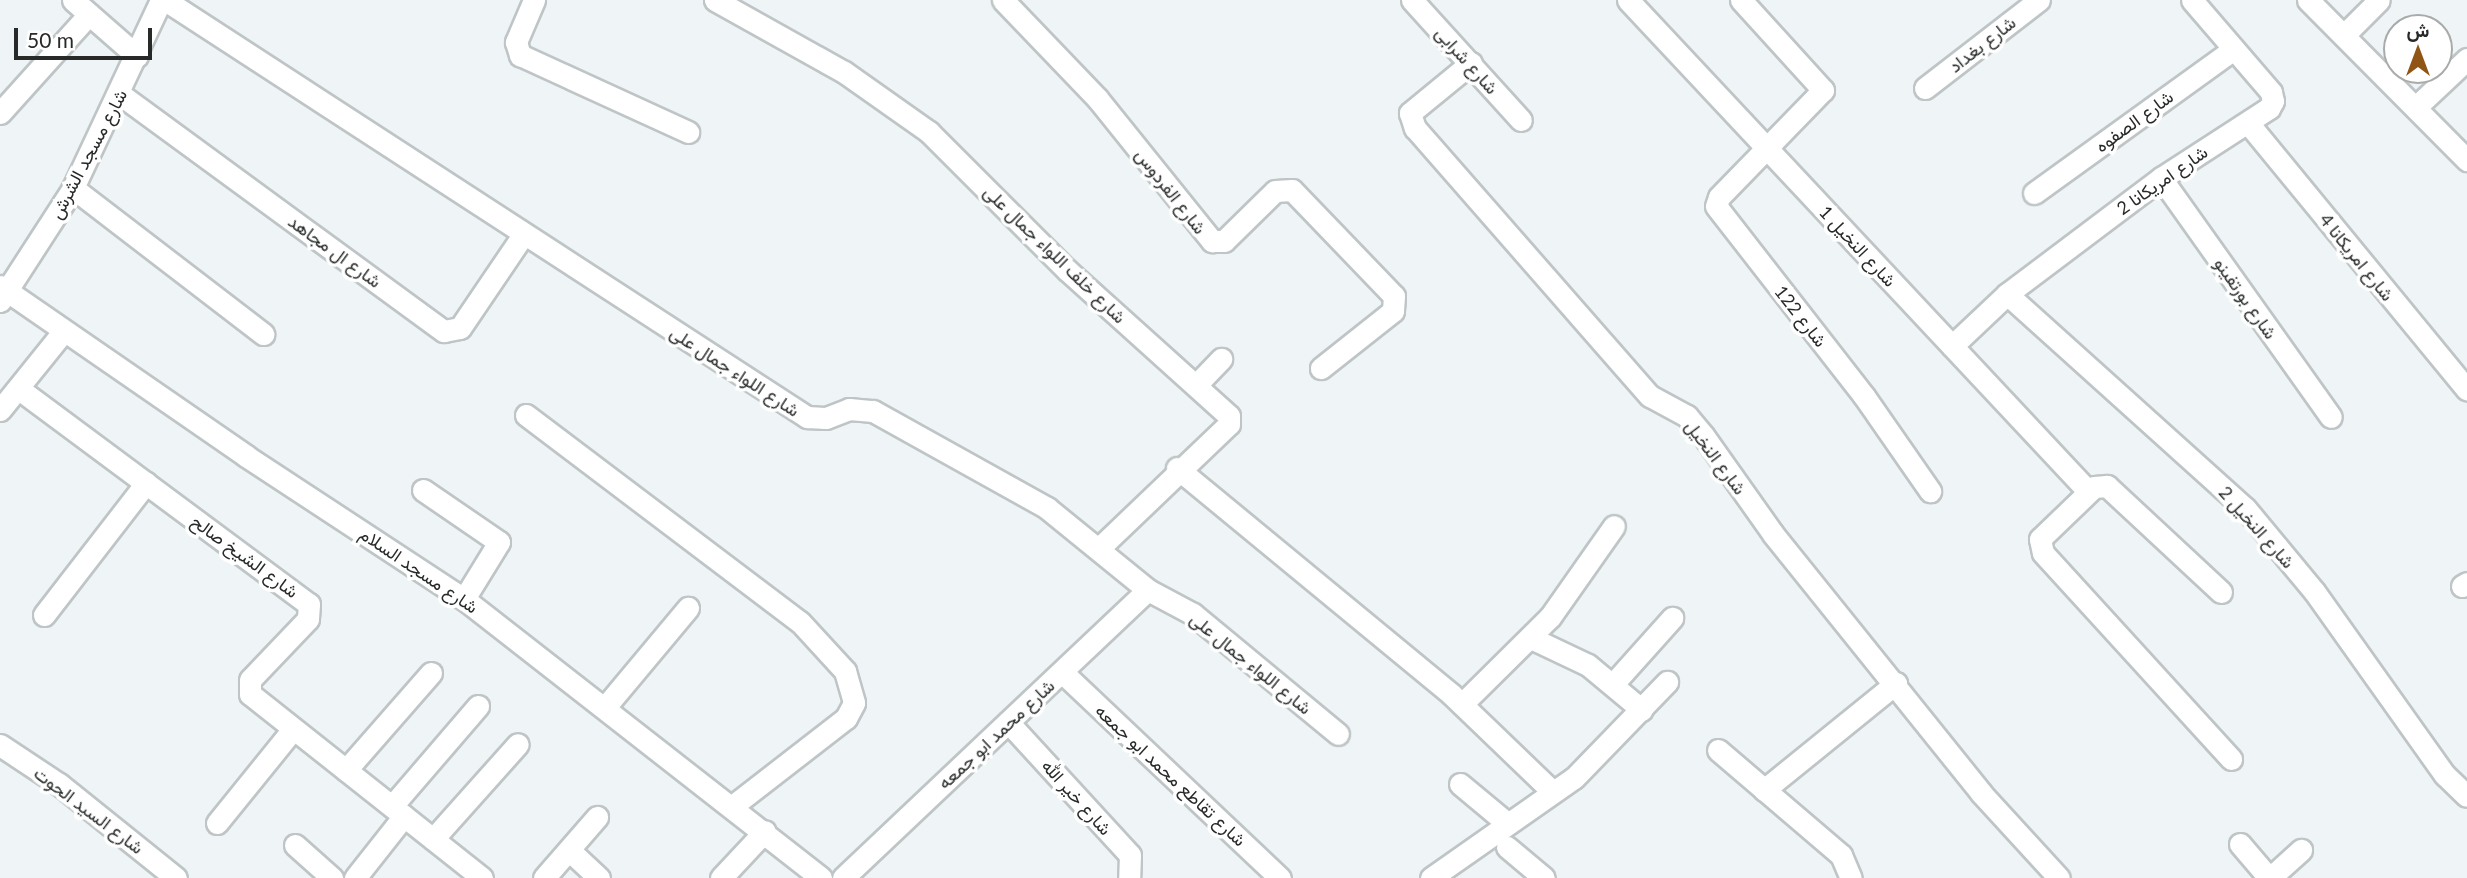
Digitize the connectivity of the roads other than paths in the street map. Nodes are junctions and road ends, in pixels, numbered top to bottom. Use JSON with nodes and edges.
{"nodes":[{"id":1,"x":163,"y":0,"type":"edge"},
{"id":2,"x":534,"y":0,"type":"edge"},
{"id":3,"x":715,"y":0,"type":"edge"},
{"id":4,"x":1003,"y":0,"type":"edge"},
{"id":5,"x":1412,"y":0,"type":"edge"},
{"id":6,"x":1628,"y":0,"type":"edge"},
{"id":7,"x":1741,"y":0,"type":"edge"},
{"id":8,"x":2039,"y":0,"type":"edge"},
{"id":9,"x":2192,"y":0,"type":"edge"},
{"id":10,"x":2308,"y":0,"type":"edge"},
{"id":11,"x":2379,"y":0,"type":"edge"},
{"id":12,"x":81,"y":7,"type":"edge"},
{"id":13,"x":2344,"y":35,"type":"junction"},
{"id":14,"x":2234,"y":49,"type":"junction"},
{"id":15,"x":137,"y":55,"type":"junction"},
{"id":16,"x":2467,"y":59,"type":"edge"},
{"id":17,"x":1471,"y":63,"type":"junction"},
{"id":18,"x":1925,"y":88,"type":"dead end"},
{"id":19,"x":121,"y":95,"type":"junction"},
{"id":20,"x":2417,"y":106,"type":"junction"},
{"id":21,"x":0,"y":113,"type":"edge"},
{"id":22,"x":1521,"y":120,"type":"dead end"},
{"id":23,"x":2248,"y":123,"type":"junction"},
{"id":24,"x":688,"y":132,"type":"dead end"},
{"id":25,"x":1767,"y":147,"type":"junction"},
{"id":26,"x":2467,"y":160,"type":"edge"},
{"id":27,"x":2161,"y":178,"type":"junction"},
{"id":28,"x":74,"y":188,"type":"junction"},
{"id":29,"x":2034,"y":193,"type":"dead end"},
{"id":30,"x":523,"y":235,"type":"junction"},
{"id":31,"x":3,"y":293,"type":"edge"},
{"id":32,"x":2007,"y":294,"type":"junction"},
{"id":33,"x":63,"y":332,"type":"junction"},
{"id":34,"x":263,"y":334,"type":"dead end"},
{"id":35,"x":1952,"y":345,"type":"junction"},
{"id":36,"x":1221,"y":359,"type":"dead end"},
{"id":37,"x":1321,"y":368,"type":"dead end"},
{"id":38,"x":1197,"y":384,"type":"junction"},
{"id":39,"x":19,"y":388,"type":"junction"},
{"id":40,"x":2467,"y":390,"type":"edge"},
{"id":41,"x":0,"y":410,"type":"edge"},
{"id":42,"x":527,"y":415,"type":"dead end"},
{"id":43,"x":2331,"y":417,"type":"dead end"},
{"id":44,"x":1177,"y":468,"type":"junction"},
{"id":45,"x":146,"y":483,"type":"junction"},
{"id":46,"x":423,"y":490,"type":"dead end"},
{"id":47,"x":1930,"y":491,"type":"dead end"},
{"id":48,"x":2088,"y":491,"type":"junction"},
{"id":49,"x":1614,"y":526,"type":"dead end"},
{"id":50,"x":1098,"y":549,"type":"junction"},
{"id":51,"x":1148,"y":590,"type":"junction"},
{"id":52,"x":2221,"y":592,"type":"dead end"},
{"id":53,"x":464,"y":599,"type":"junction"},
{"id":54,"x":688,"y":608,"type":"dead end"},
{"id":55,"x":44,"y":615,"type":"dead end"},
{"id":56,"x":1672,"y":618,"type":"dead end"},
{"id":57,"x":1531,"y":638,"type":"junction"},
{"id":58,"x":1062,"y":672,"type":"junction"},
{"id":59,"x":431,"y":673,"type":"dead end"},
{"id":60,"x":1667,"y":682,"type":"dead end"},
{"id":61,"x":1896,"y":683,"type":"junction"},
{"id":62,"x":1613,"y":684,"type":"junction"},
{"id":63,"x":1462,"y":704,"type":"junction"},
{"id":64,"x":478,"y":706,"type":"dead end"},
{"id":65,"x":606,"y":706,"type":"junction"},
{"id":66,"x":1642,"y":710,"type":"junction"},
{"id":67,"x":1008,"y":722,"type":"junction"},
{"id":68,"x":293,"y":729,"type":"junction"},
{"id":69,"x":1338,"y":734,"type":"dead end"},
{"id":70,"x":518,"y":744,"type":"dead end"},
{"id":71,"x":0,"y":745,"type":"edge"},
{"id":72,"x":1718,"y":750,"type":"dead end"},
{"id":73,"x":2231,"y":759,"type":"dead end"},
{"id":74,"x":346,"y":770,"type":"junction"},
{"id":75,"x":1460,"y":785,"type":"dead end"},
{"id":76,"x":1765,"y":790,"type":"junction"},
{"id":77,"x":1553,"y":792,"type":"junction"},
{"id":78,"x":2467,"y":796,"type":"edge"},
{"id":79,"x":734,"y":805,"type":"junction"},
{"id":80,"x":398,"y":811,"type":"junction"},
{"id":81,"x":597,"y":817,"type":"dead end"},
{"id":82,"x":217,"y":823,"type":"dead end"},
{"id":83,"x":1508,"y":824,"type":"junction"},
{"id":84,"x":765,"y":831,"type":"junction"},
{"id":85,"x":433,"y":839,"type":"junction"},
{"id":86,"x":2240,"y":844,"type":"dead end"},
{"id":87,"x":295,"y":845,"type":"dead end"},
{"id":88,"x":1507,"y":846,"type":"dead end"},
{"id":89,"x":569,"y":850,"type":"junction"},
{"id":90,"x":2301,"y":850,"type":"dead end"},
{"id":91,"x":176,"y":878,"type":"edge"},
{"id":92,"x":332,"y":878,"type":"edge"},
{"id":93,"x":355,"y":878,"type":"edge"},
{"id":94,"x":482,"y":878,"type":"edge"},
{"id":95,"x":544,"y":878,"type":"edge"},
{"id":96,"x":599,"y":878,"type":"edge"},
{"id":97,"x":722,"y":878,"type":"edge"},
{"id":98,"x":821,"y":878,"type":"edge"},
{"id":99,"x":843,"y":878,"type":"edge"},
{"id":100,"x":1129,"y":878,"type":"edge"},
{"id":101,"x":1280,"y":878,"type":"edge"},
{"id":102,"x":1431,"y":878,"type":"edge"},
{"id":103,"x":1544,"y":878,"type":"edge"},
{"id":104,"x":1851,"y":878,"type":"edge"},
{"id":105,"x":2059,"y":878,"type":"edge"},
{"id":106,"x":2270,"y":878,"type":"edge"}],
"edges":[{"from":1,"to":15,"type":"street","name":"شارع مسجد الشرش"},
{"from":1,"to":30,"type":"street","name":"شارع اللواء جمال على"},
{"from":2,"to":24,"type":"street"},
{"from":3,"to":38,"type":"street","name":"شارع خلف اللواء جمال على"},
{"from":4,"to":37,"type":"street","name":"شارع الفردوس"},
{"from":5,"to":17,"type":"street","name":"شارع شرابى"},
{"from":6,"to":25,"type":"street","name":"شارع النخيل 1"},
{"from":7,"to":25,"type":"street"},
{"from":8,"to":18,"type":"street","name":"شارع بغداد"},
{"from":9,"to":14,"type":"street","name":"شارع امريكانا 2"},
{"from":10,"to":13,"type":"street"},
{"from":11,"to":13,"type":"street"},
{"from":12,"to":15,"type":"street"},
{"from":12,"to":21,"type":"street"},
{"from":13,"to":20,"type":"street"},
{"from":14,"to":23,"type":"street","name":"شارع امريكانا 2"},
{"from":14,"to":29,"type":"street","name":"شارع الصفوه"},
{"from":15,"to":19,"type":"street","name":"شارع مسجد الشرش"},
{"from":16,"to":20,"type":"street"},
{"from":17,"to":22,"type":"street","name":"شارع شرابى"},
{"from":17,"to":61,"type":"street","name":"شارع النخيل"},
{"from":19,"to":28,"type":"street","name":"شارع مسجد الشرش"},
{"from":19,"to":30,"type":"street","name":"شارع ال مجاهد"},
{"from":20,"to":26,"type":"street"},
{"from":23,"to":27,"type":"street","name":"شارع امريكانا 2"},
{"from":23,"to":40,"type":"street","name":"شارع امريكانا 4"},
{"from":25,"to":35,"type":"street","name":"شارع النخيل 1"},
{"from":25,"to":47,"type":"street","name":"شارع 122"},
{"from":27,"to":32,"type":"street","name":"شارع امريكانا 2"},
{"from":27,"to":43,"type":"street","name":"شارع بورتفينو"},
{"from":28,"to":31,"type":"street","name":"شارع مسجد الشرش"},
{"from":28,"to":34,"type":"street"},
{"from":30,"to":50,"type":"street","name":"شارع اللواء جمال على"},
{"from":31,"to":33,"type":"street","name":"شارع مسجد السلام"},
{"from":32,"to":35,"type":"street","name":"شارع امريكانا 2"},
{"from":32,"to":78,"type":"street","name":"شارع النخيل 2"},
{"from":33,"to":39,"type":"street"},
{"from":33,"to":53,"type":"street","name":"شارع مسجد السلام"},
{"from":35,"to":48,"type":"street","name":"شارع النخيل 1"},
{"from":36,"to":38,"type":"street"},
{"from":38,"to":44,"type":"street","name":"شارع خلف اللواء جمال على"},
{"from":39,"to":41,"type":"street"},
{"from":39,"to":45,"type":"street","name":"شارع الشيخ صالح"},
{"from":42,"to":79,"type":"street"},
{"from":44,"to":50,"type":"street","name":"شارع خلف اللواء جمال على"},
{"from":44,"to":63,"type":"street"},
{"from":45,"to":55,"type":"street"},
{"from":45,"to":68,"type":"street","name":"شارع الشيخ صالح"},
{"from":46,"to":53,"type":"street"},
{"from":48,"to":52,"type":"street"},
{"from":48,"to":73,"type":"street"},
{"from":49,"to":57,"type":"street"},
{"from":50,"to":51,"type":"street","name":"شارع اللواء جمال على"},
{"from":51,"to":58,"type":"street","name":"شارع محمد ابو جمعه"},
{"from":51,"to":69,"type":"street","name":"شارع اللواء جمال على"},
{"from":53,"to":65,"type":"street","name":"شارع مسجد السلام"},
{"from":54,"to":65,"type":"street"},
{"from":56,"to":62,"type":"street"},
{"from":57,"to":62,"type":"street"},
{"from":57,"to":63,"type":"street"},
{"from":58,"to":67,"type":"street","name":"شارع محمد ابو جمعه"},
{"from":58,"to":101,"type":"street","name":"شارع تقاطع محمد ابو جمعه"},
{"from":59,"to":74,"type":"street"},
{"from":60,"to":66,"type":"street"},
{"from":61,"to":76,"type":"street"},
{"from":61,"to":105,"type":"street","name":"شارع النخيل"},
{"from":62,"to":66,"type":"street"},
{"from":63,"to":77,"type":"street"},
{"from":64,"to":80,"type":"street"},
{"from":65,"to":79,"type":"street","name":"شارع مسجد السلام"},
{"from":66,"to":77,"type":"street"},
{"from":67,"to":99,"type":"street","name":"شارع محمد ابو جمعه"},
{"from":67,"to":100,"type":"street","name":"شارع خير الله"},
{"from":68,"to":74,"type":"street","name":"شارع الشيخ صالح"},
{"from":68,"to":82,"type":"street"},
{"from":70,"to":85,"type":"street"},
{"from":71,"to":91,"type":"street","name":"شارع السيد الحوت"},
{"from":72,"to":76,"type":"street"},
{"from":74,"to":80,"type":"street","name":"شارع الشيخ صالح"},
{"from":75,"to":83,"type":"street"},
{"from":76,"to":104,"type":"street"},
{"from":77,"to":83,"type":"street"},
{"from":79,"to":84,"type":"street","name":"شارع مسجد السلام"},
{"from":80,"to":85,"type":"street","name":"شارع الشيخ صالح"},
{"from":80,"to":93,"type":"street"},
{"from":81,"to":89,"type":"street"},
{"from":83,"to":102,"type":"street"},
{"from":84,"to":97,"type":"street"},
{"from":84,"to":98,"type":"street","name":"شارع مسجد السلام"},
{"from":85,"to":94,"type":"street","name":"شارع الشيخ صالح"},
{"from":86,"to":106,"type":"street"},
{"from":87,"to":92,"type":"street"},
{"from":88,"to":103,"type":"street"},
{"from":89,"to":95,"type":"street"},
{"from":89,"to":96,"type":"street"},
{"from":90,"to":106,"type":"street"}]}
